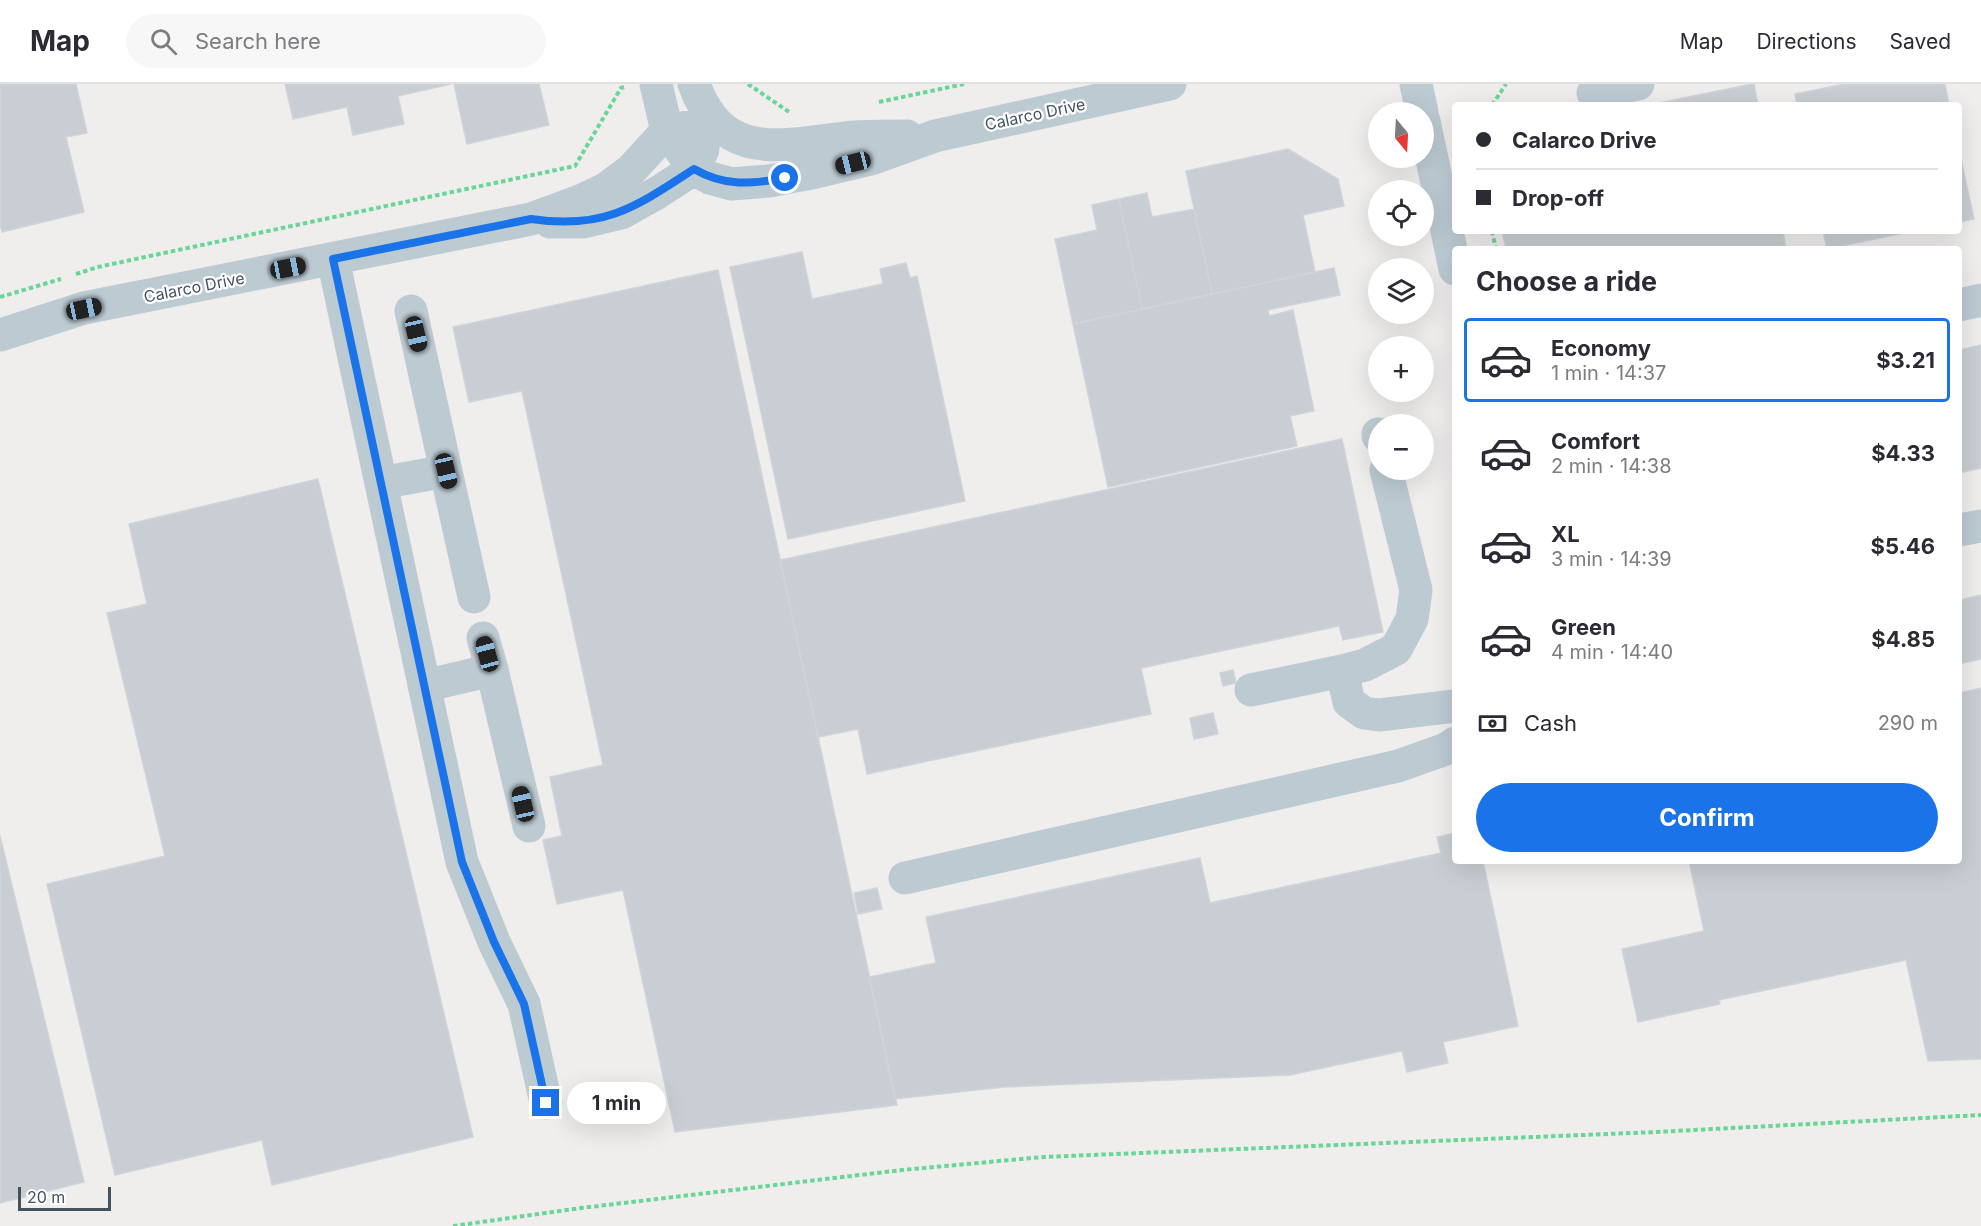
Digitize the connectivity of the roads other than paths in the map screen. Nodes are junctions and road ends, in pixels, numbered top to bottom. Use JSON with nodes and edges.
{"nodes":[{"id":1,"x":694,"y":84,"type":"edge"},
{"id":2,"x":1170,"y":84,"type":"edge"},
{"id":3,"x":1416,"y":84,"type":"edge"},
{"id":4,"x":1638,"y":84,"type":"edge"},
{"id":5,"x":642,"y":85,"type":"edge"},
{"id":6,"x":1593,"y":93,"type":"dead end"},
{"id":7,"x":1420,"y":102,"type":"edge"},
{"id":8,"x":714,"y":122,"type":"junction"},
{"id":9,"x":667,"y":130,"type":"junction"},
{"id":10,"x":935,"y":136,"type":"junction"},
{"id":11,"x":1434,"y":168,"type":"edge"},
{"id":12,"x":694,"y":169,"type":"junction"},
{"id":13,"x":531,"y":219,"type":"junction"},
{"id":14,"x":1452,"y":256,"type":"edge"},
{"id":15,"x":333,"y":259,"type":"junction"},
{"id":16,"x":1981,"y":300,"type":"edge"},
{"id":17,"x":1962,"y":304,"type":"edge"},
{"id":18,"x":411,"y":311,"type":"dead end"},
{"id":19,"x":0,"y":335,"type":"edge"},
{"id":20,"x":446,"y":471,"type":"junction"},
{"id":21,"x":1388,"y":480,"type":"edge"},
{"id":22,"x":381,"y":483,"type":"junction"},
{"id":23,"x":1981,"y":526,"type":"edge"},
{"id":24,"x":1962,"y":529,"type":"edge"},
{"id":25,"x":474,"y":597,"type":"dead end"},
{"id":26,"x":483,"y":638,"type":"dead end"},
{"id":27,"x":492,"y":670,"type":"junction"},
{"id":28,"x":1342,"y":670,"type":"junction"},
{"id":29,"x":424,"y":686,"type":"junction"},
{"id":30,"x":1251,"y":690,"type":"dead end"},
{"id":31,"x":1452,"y":706,"type":"edge"},
{"id":32,"x":1452,"y":744,"type":"edge"},
{"id":33,"x":529,"y":826,"type":"dead end"},
{"id":34,"x":904,"y":878,"type":"dead end"},
{"id":35,"x":546,"y":1103,"type":"dead end"}],
"edges":[{"from":1,"to":8,"type":"street"},
{"from":2,"to":10,"type":"street","name":"Calarco Drive"},
{"from":3,"to":7,"type":"street"},
{"from":4,"to":6,"type":"street"},
{"from":5,"to":9,"type":"street"},
{"from":8,"to":9,"type":"street"},
{"from":8,"to":10,"type":"street","name":"Calarco Drive"},
{"from":8,"to":12,"type":"street"},
{"from":9,"to":12,"type":"street"},
{"from":9,"to":13,"type":"street","name":"Calarco Drive"},
{"from":10,"to":12,"type":"street","name":"Calarco Drive"},
{"from":11,"to":14,"type":"street"},
{"from":12,"to":13,"type":"street","name":"Calarco Drive"},
{"from":13,"to":15,"type":"street","name":"Calarco Drive"},
{"from":15,"to":19,"type":"street","name":"Calarco Drive"},
{"from":15,"to":22,"type":"street"},
{"from":16,"to":17,"type":"street"},
{"from":18,"to":20,"type":"street"},
{"from":20,"to":22,"type":"street"},
{"from":20,"to":25,"type":"street"},
{"from":21,"to":28,"type":"street"},
{"from":22,"to":29,"type":"street"},
{"from":23,"to":24,"type":"street"},
{"from":26,"to":27,"type":"street"},
{"from":27,"to":29,"type":"street"},
{"from":27,"to":33,"type":"street"},
{"from":28,"to":30,"type":"street"},
{"from":28,"to":31,"type":"street"},
{"from":29,"to":35,"type":"street"},
{"from":32,"to":34,"type":"street"}]}
